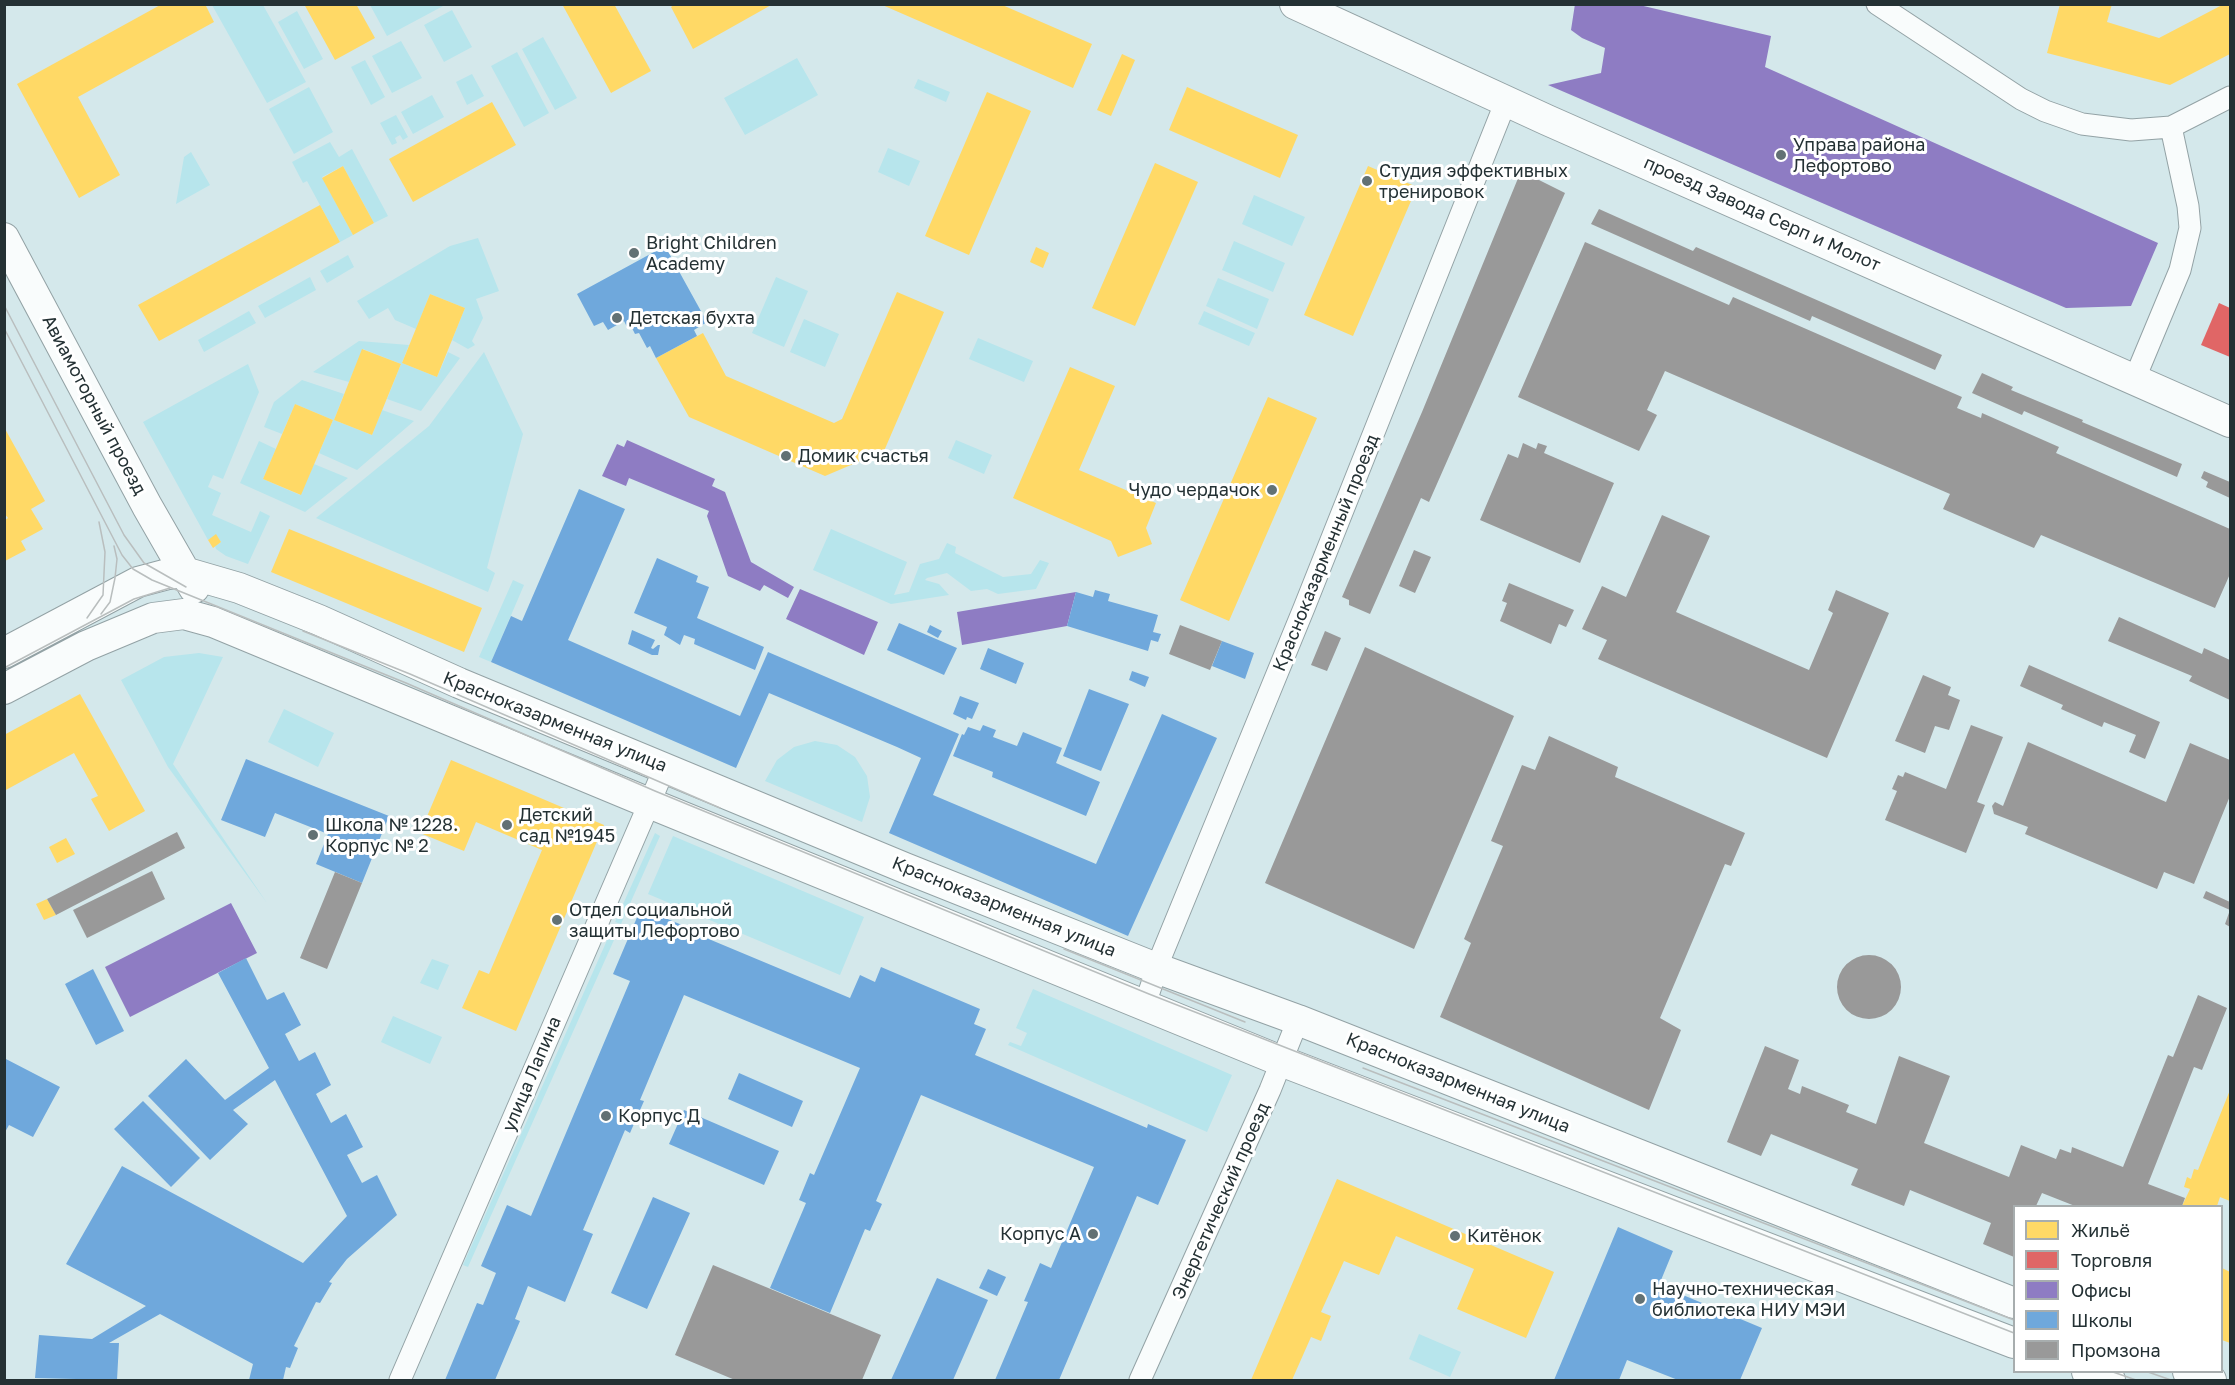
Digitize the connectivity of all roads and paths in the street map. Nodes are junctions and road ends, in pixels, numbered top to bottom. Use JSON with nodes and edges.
{"nodes":[{"id":1,"x":1295,"y":4,"type":"edge"},
{"id":2,"x":1877,"y":4,"type":"edge"},
{"id":3,"x":2230,"y":97,"type":"edge"},
{"id":4,"x":1506,"y":101,"type":"junction"},
{"id":5,"x":2171,"y":127,"type":"junction"},
{"id":6,"x":4,"y":238,"type":"edge"},
{"id":7,"x":2135,"y":378,"type":"junction"},
{"id":8,"x":2230,"y":422,"type":"edge"},
{"id":9,"x":184,"y":572,"type":"junction"},
{"id":10,"x":153,"y":618,"type":"junction"},
{"id":11,"x":213,"y":622,"type":"junction"},
{"id":12,"x":4,"y":652,"type":"edge"},
{"id":13,"x":4,"y":689,"type":"edge"},
{"id":14,"x":665,"y":767,"type":"junction"},
{"id":15,"x":649,"y":803,"type":"junction"},
{"id":16,"x":1156,"y":968,"type":"junction"},
{"id":17,"x":1145,"y":1004,"type":"junction"},
{"id":18,"x":1298,"y":1020,"type":"junction"},
{"id":19,"x":1281,"y":1061,"type":"junction"},
{"id":20,"x":2013,"y":1303,"type":"edge"},
{"id":21,"x":2013,"y":1343,"type":"edge"},
{"id":22,"x":2092,"y":1373,"type":"edge"},
{"id":23,"x":2193,"y":1373,"type":"edge"},
{"id":24,"x":400,"y":1380,"type":"edge"},
{"id":25,"x":1140,"y":1380,"type":"edge"},
{"id":26,"x":2110,"y":1380,"type":"edge"},
{"id":27,"x":2211,"y":1380,"type":"edge"}],
"edges":[{"from":1,"to":4,"type":"main road","name":"проезд Завода Серп и Молот"},
{"from":2,"to":5,"type":"street"},
{"from":3,"to":5,"type":"street"},
{"from":4,"to":7,"type":"main road","name":"проезд Завода Серп и Молот"},
{"from":4,"to":16,"type":"street","name":"Красноказарменный проезд"},
{"from":5,"to":7,"type":"street"},
{"from":6,"to":9,"type":"main road","name":"Авиамоторный проезд"},
{"from":7,"to":8,"type":"main road","name":"проезд Завода Серп и Молот"},
{"from":9,"to":10,"type":"main road"},
{"from":9,"to":11,"type":"main road","name":"Авиамоторный проезд"},
{"from":9,"to":12,"type":"main road","name":"Красноказарменная улица"},
{"from":9,"to":14,"type":"main road","name":"Красноказарменная улица"},
{"from":10,"to":11,"type":"main road","name":"Красноказарменная улица"},
{"from":10,"to":13,"type":"main road","name":"Красноказарменная улица"},
{"from":11,"to":15,"type":"main road","name":"Красноказарменная улица"},
{"from":14,"to":15,"type":"street","name":"улица Лапина"},
{"from":14,"to":16,"type":"main road","name":"Красноказарменная улица"},
{"from":15,"to":17,"type":"main road","name":"Красноказарменная улица"},
{"from":15,"to":24,"type":"street","name":"улица Лапина"},
{"from":16,"to":17,"type":"street","name":"Красноказарменный проезд"},
{"from":16,"to":18,"type":"main road","name":"Красноказарменная улица"},
{"from":17,"to":19,"type":"main road","name":"Красноказарменная улица"},
{"from":18,"to":19,"type":"street","name":"Энергетический проезд"},
{"from":18,"to":20,"type":"main road","name":"Красноказарменная улица"},
{"from":19,"to":21,"type":"main road","name":"Красноказарменная улица"},
{"from":19,"to":25,"type":"street","name":"Энергетический проезд"},
{"from":22,"to":26,"type":"main road"},
{"from":23,"to":27,"type":"main road"}]}
